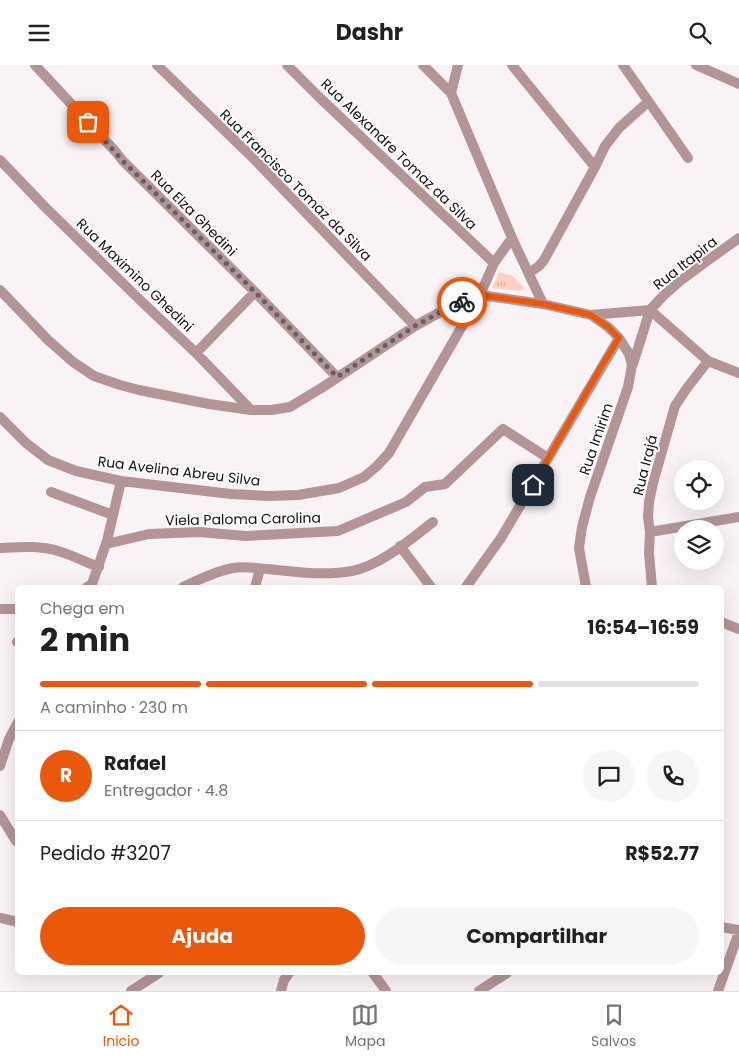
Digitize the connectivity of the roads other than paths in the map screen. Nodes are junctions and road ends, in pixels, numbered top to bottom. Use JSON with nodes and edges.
{"nodes":[{"id":1,"x":35,"y":65,"type":"edge"},
{"id":2,"x":157,"y":65,"type":"edge"},
{"id":3,"x":287,"y":65,"type":"edge"},
{"id":4,"x":423,"y":65,"type":"edge"},
{"id":5,"x":458,"y":65,"type":"edge"},
{"id":6,"x":512,"y":65,"type":"edge"},
{"id":7,"x":623,"y":65,"type":"edge"},
{"id":8,"x":696,"y":65,"type":"edge"},
{"id":9,"x":739,"y":84,"type":"edge"},
{"id":10,"x":451,"y":93,"type":"junction"},
{"id":11,"x":648,"y":102,"type":"junction"},
{"id":12,"x":688,"y":157,"type":"dead end"},
{"id":13,"x":0,"y":160,"type":"edge"},
{"id":14,"x":595,"y":167,"type":"junction"},
{"id":15,"x":512,"y":238,"type":"junction"},
{"id":16,"x":739,"y":238,"type":"edge"},
{"id":17,"x":494,"y":263,"type":"junction"},
{"id":18,"x":529,"y":273,"type":"junction"},
{"id":19,"x":0,"y":290,"type":"edge"},
{"id":20,"x":255,"y":292,"type":"junction"},
{"id":21,"x":480,"y":295,"type":"junction"},
{"id":22,"x":543,"y":304,"type":"junction"},
{"id":23,"x":650,"y":311,"type":"junction"},
{"id":24,"x":591,"y":315,"type":"junction"},
{"id":25,"x":415,"y":326,"type":"junction"},
{"id":26,"x":619,"y":338,"type":"junction"},
{"id":27,"x":196,"y":353,"type":"junction"},
{"id":28,"x":708,"y":361,"type":"junction"},
{"id":29,"x":632,"y":365,"type":"junction"},
{"id":30,"x":739,"y":373,"type":"edge"},
{"id":31,"x":337,"y":377,"type":"junction"},
{"id":32,"x":251,"y":410,"type":"junction"},
{"id":33,"x":0,"y":417,"type":"edge"},
{"id":34,"x":548,"y":458,"type":"junction"},
{"id":35,"x":121,"y":481,"type":"junction"},
{"id":36,"x":51,"y":492,"type":"dead end"},
{"id":37,"x":113,"y":515,"type":"junction"},
{"id":38,"x":739,"y":517,"type":"edge"},
{"id":39,"x":434,"y":522,"type":"dead end"},
{"id":40,"x":650,"y":532,"type":"junction"},
{"id":41,"x":106,"y":544,"type":"junction"},
{"id":42,"x":400,"y":546,"type":"junction"},
{"id":43,"x":0,"y":548,"type":"edge"},
{"id":44,"x":98,"y":567,"type":"junction"},
{"id":45,"x":260,"y":569,"type":"junction"},
{"id":46,"x":90,"y":585,"type":"edge"},
{"id":47,"x":191,"y":585,"type":"edge"},
{"id":48,"x":256,"y":585,"type":"edge"},
{"id":49,"x":430,"y":585,"type":"edge"},
{"id":50,"x":467,"y":585,"type":"edge"},
{"id":51,"x":586,"y":585,"type":"edge"},
{"id":52,"x":652,"y":585,"type":"edge"},
{"id":53,"x":0,"y":609,"type":"edge"},
{"id":54,"x":15,"y":609,"type":"edge"},
{"id":55,"x":724,"y":623,"type":"edge"},
{"id":56,"x":739,"y":629,"type":"edge"},
{"id":57,"x":15,"y":728,"type":"edge"},
{"id":58,"x":0,"y":766,"type":"edge"},
{"id":59,"x":0,"y":815,"type":"edge"},
{"id":60,"x":15,"y":839,"type":"edge"},
{"id":61,"x":0,"y":918,"type":"edge"},
{"id":62,"x":15,"y":921,"type":"edge"},
{"id":63,"x":724,"y":928,"type":"edge"},
{"id":64,"x":739,"y":931,"type":"edge"},
{"id":65,"x":724,"y":974,"type":"edge"},
{"id":66,"x":156,"y":975,"type":"edge"},
{"id":67,"x":288,"y":975,"type":"edge"},
{"id":68,"x":374,"y":975,"type":"edge"},
{"id":69,"x":504,"y":975,"type":"edge"},
{"id":70,"x":724,"y":975,"type":"edge"},
{"id":71,"x":131,"y":991,"type":"edge"},
{"id":72,"x":281,"y":991,"type":"edge"},
{"id":73,"x":386,"y":991,"type":"edge"},
{"id":74,"x":479,"y":991,"type":"edge"},
{"id":75,"x":718,"y":991,"type":"edge"}],
"edges":[{"from":1,"to":20,"type":"street","name":"Rua Elza Ghedini"},
{"from":2,"to":25,"type":"street","name":"Rua Francisco Tomaz da Silva"},
{"from":3,"to":17,"type":"street","name":"Rua Alexandre Tomaz da Silva"},
{"from":4,"to":10,"type":"street"},
{"from":5,"to":10,"type":"street"},
{"from":6,"to":14,"type":"street"},
{"from":7,"to":11,"type":"street"},
{"from":8,"to":9,"type":"street"},
{"from":10,"to":15,"type":"street"},
{"from":11,"to":12,"type":"street"},
{"from":11,"to":14,"type":"street"},
{"from":13,"to":27,"type":"street","name":"Rua Maximino Ghedini"},
{"from":14,"to":18,"type":"street"},
{"from":15,"to":17,"type":"street","name":"Rua Avelina Abreu Silva"},
{"from":15,"to":18,"type":"street"},
{"from":16,"to":23,"type":"street","name":"Rua Itapira"},
{"from":17,"to":21,"type":"street","name":"Rua Avelina Abreu Silva"},
{"from":18,"to":22,"type":"street"},
{"from":19,"to":32,"type":"street"},
{"from":20,"to":27,"type":"street"},
{"from":20,"to":31,"type":"street","name":"Rua Elza Ghedini"},
{"from":21,"to":22,"type":"street"},
{"from":21,"to":25,"type":"street"},
{"from":21,"to":35,"type":"street","name":"Rua Avelina Abreu Silva"},
{"from":22,"to":24,"type":"street"},
{"from":23,"to":24,"type":"street","name":"Rua Itapira"},
{"from":23,"to":28,"type":"street"},
{"from":23,"to":29,"type":"street","name":"Rua Itapira"},
{"from":24,"to":26,"type":"street"},
{"from":25,"to":31,"type":"street"},
{"from":26,"to":29,"type":"street"},
{"from":26,"to":34,"type":"street"},
{"from":27,"to":32,"type":"street","name":"Rua Maximino Ghedini"},
{"from":28,"to":30,"type":"street"},
{"from":28,"to":40,"type":"street","name":"Rua Irajá"},
{"from":29,"to":51,"type":"street","name":"Rua Imirim"},
{"from":31,"to":32,"type":"street"},
{"from":33,"to":35,"type":"street","name":"Rua Avelina Abreu Silva"},
{"from":34,"to":41,"type":"street","name":"Viela Paloma Carolina"},
{"from":34,"to":50,"type":"street"},
{"from":35,"to":37,"type":"street"},
{"from":36,"to":37,"type":"street"},
{"from":37,"to":41,"type":"street"},
{"from":38,"to":40,"type":"street"},
{"from":39,"to":42,"type":"street"},
{"from":40,"to":52,"type":"street","name":"Rua Irajá"},
{"from":41,"to":44,"type":"street"},
{"from":42,"to":45,"type":"street"},
{"from":42,"to":49,"type":"street"},
{"from":43,"to":44,"type":"street"},
{"from":44,"to":46,"type":"street"},
{"from":45,"to":47,"type":"street"},
{"from":45,"to":48,"type":"street"},
{"from":53,"to":54,"type":"street"},
{"from":55,"to":56,"type":"street"},
{"from":57,"to":58,"type":"street"},
{"from":59,"to":60,"type":"street"},
{"from":61,"to":62,"type":"street"},
{"from":63,"to":64,"type":"street"},
{"from":64,"to":65,"type":"street"},
{"from":66,"to":71,"type":"street"},
{"from":67,"to":72,"type":"street"},
{"from":68,"to":73,"type":"street"},
{"from":69,"to":74,"type":"street"},
{"from":70,"to":75,"type":"street"}]}
